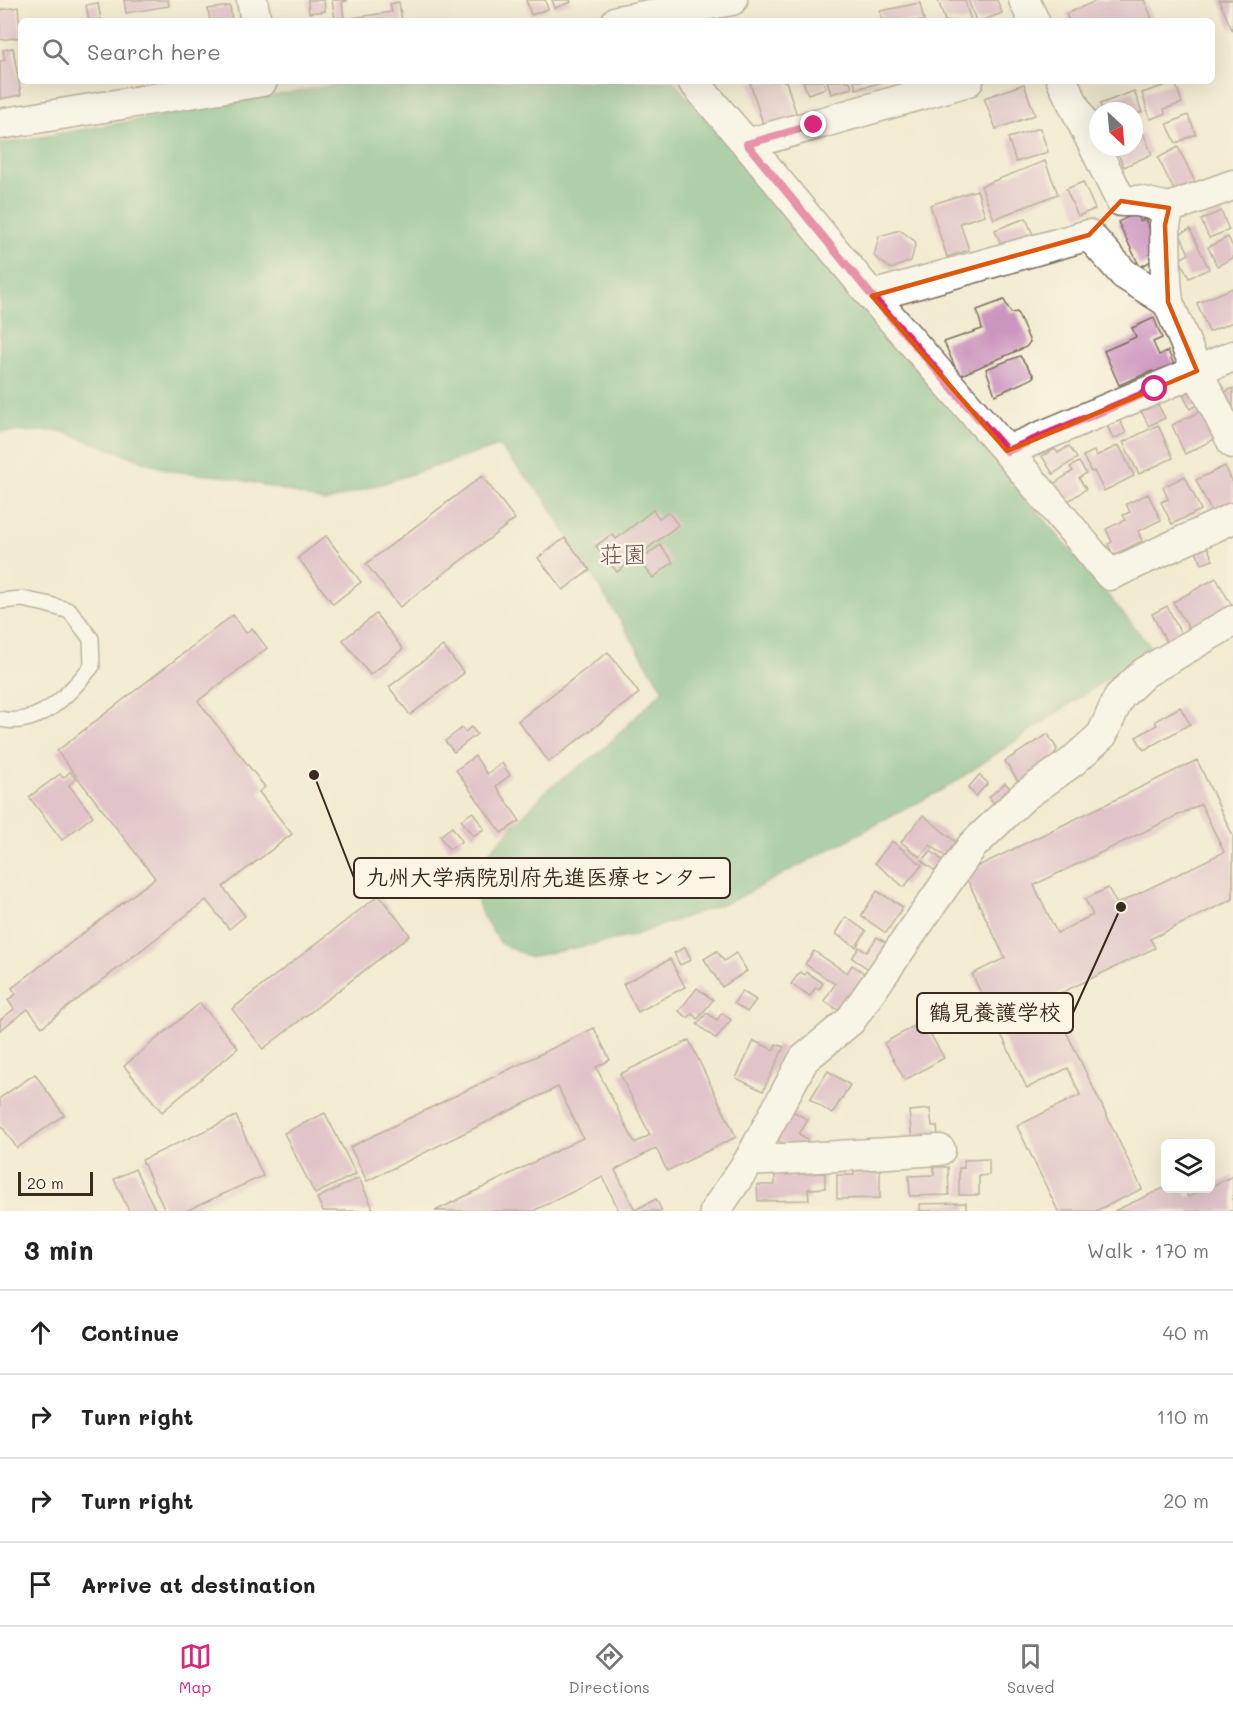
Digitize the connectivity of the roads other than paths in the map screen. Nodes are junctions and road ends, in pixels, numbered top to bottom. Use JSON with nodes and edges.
{"nodes":[{"id":1,"x":252,"y":0,"type":"edge"},
{"id":2,"x":732,"y":0,"type":"edge"},
{"id":3,"x":1024,"y":0,"type":"edge"},
{"id":4,"x":631,"y":15,"type":"edge"},
{"id":5,"x":255,"y":18,"type":"edge"},
{"id":6,"x":1033,"y":18,"type":"edge"},
{"id":7,"x":244,"y":84,"type":"edge"},
{"id":8,"x":696,"y":84,"type":"edge"},
{"id":9,"x":957,"y":84,"type":"edge"},
{"id":10,"x":1063,"y":84,"type":"edge"},
{"id":11,"x":0,"y":124,"type":"edge"},
{"id":12,"x":747,"y":144,"type":"junction"},
{"id":13,"x":1233,"y":185,"type":"edge"},
{"id":14,"x":1120,"y":201,"type":"junction"},
{"id":15,"x":1169,"y":208,"type":"junction"},
{"id":16,"x":1089,"y":235,"type":"junction"},
{"id":17,"x":872,"y":296,"type":"junction"},
{"id":18,"x":1168,"y":302,"type":"junction"},
{"id":19,"x":1233,"y":356,"type":"edge"},
{"id":20,"x":1197,"y":371,"type":"junction"},
{"id":21,"x":1233,"y":443,"type":"edge"},
{"id":22,"x":1007,"y":451,"type":"junction"},
{"id":23,"x":1233,"y":518,"type":"edge"},
{"id":24,"x":0,"y":601,"type":"edge"},
{"id":25,"x":1233,"y":621,"type":"edge"},
{"id":26,"x":0,"y":719,"type":"edge"},
{"id":27,"x":940,"y":1150,"type":"dead end"},
{"id":28,"x":749,"y":1161,"type":"junction"},
{"id":29,"x":715,"y":1211,"type":"edge"}],
"edges":[{"from":1,"to":5,"type":"street"},
{"from":2,"to":4,"type":"street"},
{"from":3,"to":6,"type":"street"},
{"from":7,"to":11,"type":"street"},
{"from":8,"to":12,"type":"street"},
{"from":9,"to":12,"type":"street"},
{"from":10,"to":14,"type":"street"},
{"from":12,"to":17,"type":"street"},
{"from":13,"to":15,"type":"street"},
{"from":14,"to":15,"type":"street"},
{"from":14,"to":16,"type":"street"},
{"from":15,"to":18,"type":"street"},
{"from":16,"to":17,"type":"street"},
{"from":16,"to":18,"type":"street"},
{"from":17,"to":22,"type":"street"},
{"from":18,"to":20,"type":"street"},
{"from":19,"to":20,"type":"street"},
{"from":20,"to":21,"type":"street"},
{"from":20,"to":22,"type":"street"},
{"from":22,"to":23,"type":"street"},
{"from":24,"to":26,"type":"lane"},
{"from":25,"to":28,"type":"street"},
{"from":27,"to":28,"type":"street"},
{"from":28,"to":29,"type":"street"}]}
